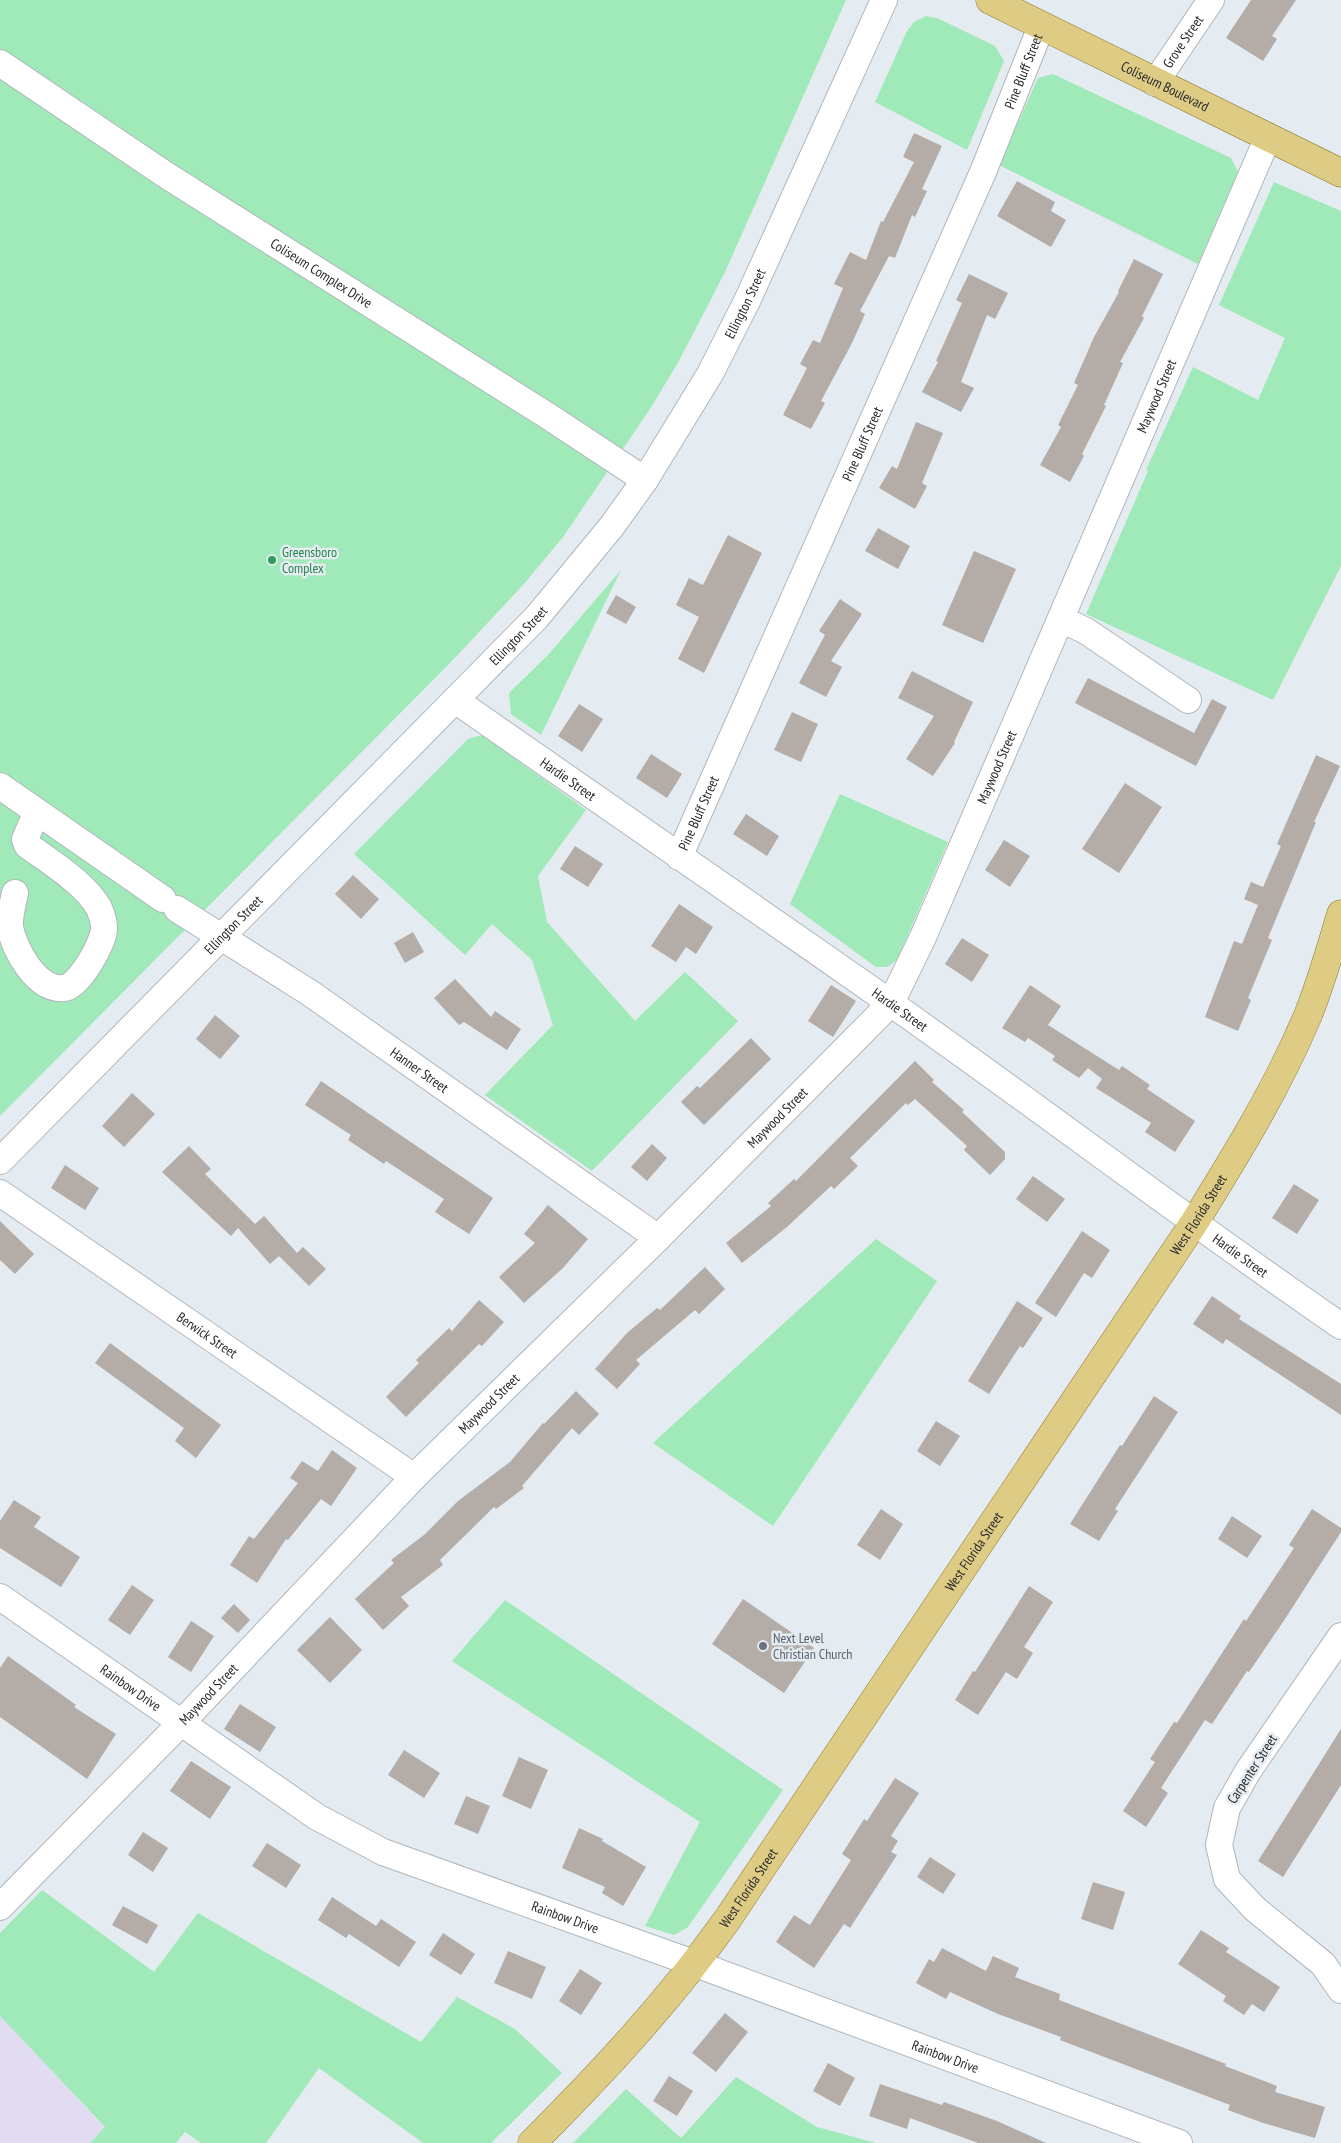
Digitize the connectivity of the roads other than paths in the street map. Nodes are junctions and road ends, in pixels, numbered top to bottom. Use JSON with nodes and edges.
{"nodes":[{"id":1,"x":884,"y":0,"type":"edge"},
{"id":2,"x":990,"y":0,"type":"edge"},
{"id":3,"x":1211,"y":0,"type":"edge"},
{"id":4,"x":1041,"y":27,"type":"junction"},
{"id":5,"x":0,"y":63,"type":"edge"},
{"id":6,"x":1154,"y":83,"type":"junction"},
{"id":7,"x":1268,"y":137,"type":"junction"},
{"id":8,"x":1341,"y":173,"type":"edge"},
{"id":9,"x":644,"y":480,"type":"junction"},
{"id":10,"x":1061,"y":619,"type":"junction"},
{"id":11,"x":456,"y":700,"type":"junction"},
{"id":12,"x":1188,"y":700,"type":"dead end"},
{"id":13,"x":0,"y":786,"type":"edge"},
{"id":14,"x":37,"y":812,"type":"junction"},
{"id":15,"x":679,"y":857,"type":"junction"},
{"id":16,"x":15,"y":893,"type":"dead end"},
{"id":17,"x":1341,"y":914,"type":"edge"},
{"id":18,"x":221,"y":937,"type":"junction"},
{"id":19,"x":891,"y":1003,"type":"junction"},
{"id":20,"x":0,"y":1161,"type":"edge"},
{"id":21,"x":0,"y":1193,"type":"edge"},
{"id":22,"x":1194,"y":1223,"type":"junction"},
{"id":23,"x":658,"y":1238,"type":"junction"},
{"id":24,"x":1341,"y":1326,"type":"edge"},
{"id":25,"x":414,"y":1477,"type":"junction"},
{"id":26,"x":0,"y":1597,"type":"edge"},
{"id":27,"x":1341,"y":1636,"type":"edge"},
{"id":28,"x":182,"y":1722,"type":"junction"},
{"id":29,"x":0,"y":1907,"type":"edge"},
{"id":30,"x":696,"y":1964,"type":"junction"},
{"id":31,"x":1341,"y":1990,"type":"edge"},
{"id":32,"x":532,"y":2143,"type":"edge"},
{"id":33,"x":1180,"y":2143,"type":"edge"}],
"edges":[{"from":1,"to":9,"type":"street","name":"Ellington Street"},
{"from":2,"to":4,"type":"main road","name":"Coliseum Boulevard"},
{"from":3,"to":6,"type":"street","name":"Grove Street"},
{"from":4,"to":6,"type":"main road","name":"Coliseum Boulevard"},
{"from":4,"to":15,"type":"street","name":"Pine Bluff Street"},
{"from":5,"to":9,"type":"street","name":"Coliseum Complex Drive"},
{"from":6,"to":7,"type":"main road","name":"Coliseum Boulevard"},
{"from":7,"to":8,"type":"main road","name":"Coliseum Boulevard"},
{"from":7,"to":10,"type":"street","name":"Maywood Street"},
{"from":9,"to":11,"type":"street","name":"Ellington Street"},
{"from":10,"to":12,"type":"street"},
{"from":10,"to":19,"type":"street","name":"Maywood Street"},
{"from":11,"to":15,"type":"street","name":"Hardie Street"},
{"from":11,"to":18,"type":"street","name":"Ellington Street"},
{"from":13,"to":14,"type":"street","name":"Hanner Street"},
{"from":14,"to":16,"type":"street"},
{"from":14,"to":18,"type":"street","name":"Hanner Street"},
{"from":15,"to":19,"type":"street","name":"Hardie Street"},
{"from":17,"to":22,"type":"main road","name":"West Florida Street"},
{"from":18,"to":20,"type":"street","name":"Ellington Street"},
{"from":18,"to":23,"type":"street","name":"Hanner Street"},
{"from":19,"to":22,"type":"street","name":"Hardie Street"},
{"from":19,"to":23,"type":"street","name":"Maywood Street"},
{"from":21,"to":25,"type":"street","name":"Berwick Street"},
{"from":22,"to":24,"type":"street","name":"Hardie Street"},
{"from":22,"to":30,"type":"main road","name":"West Florida Street"},
{"from":23,"to":25,"type":"street","name":"Maywood Street"},
{"from":25,"to":28,"type":"street","name":"Maywood Street"},
{"from":26,"to":28,"type":"street","name":"Rainbow Drive"},
{"from":27,"to":31,"type":"street","name":"Carpenter Street"},
{"from":28,"to":29,"type":"street","name":"Maywood Street"},
{"from":28,"to":30,"type":"street","name":"Rainbow Drive"},
{"from":30,"to":32,"type":"main road","name":"West Florida Street"},
{"from":30,"to":33,"type":"street","name":"Rainbow Drive"}]}
